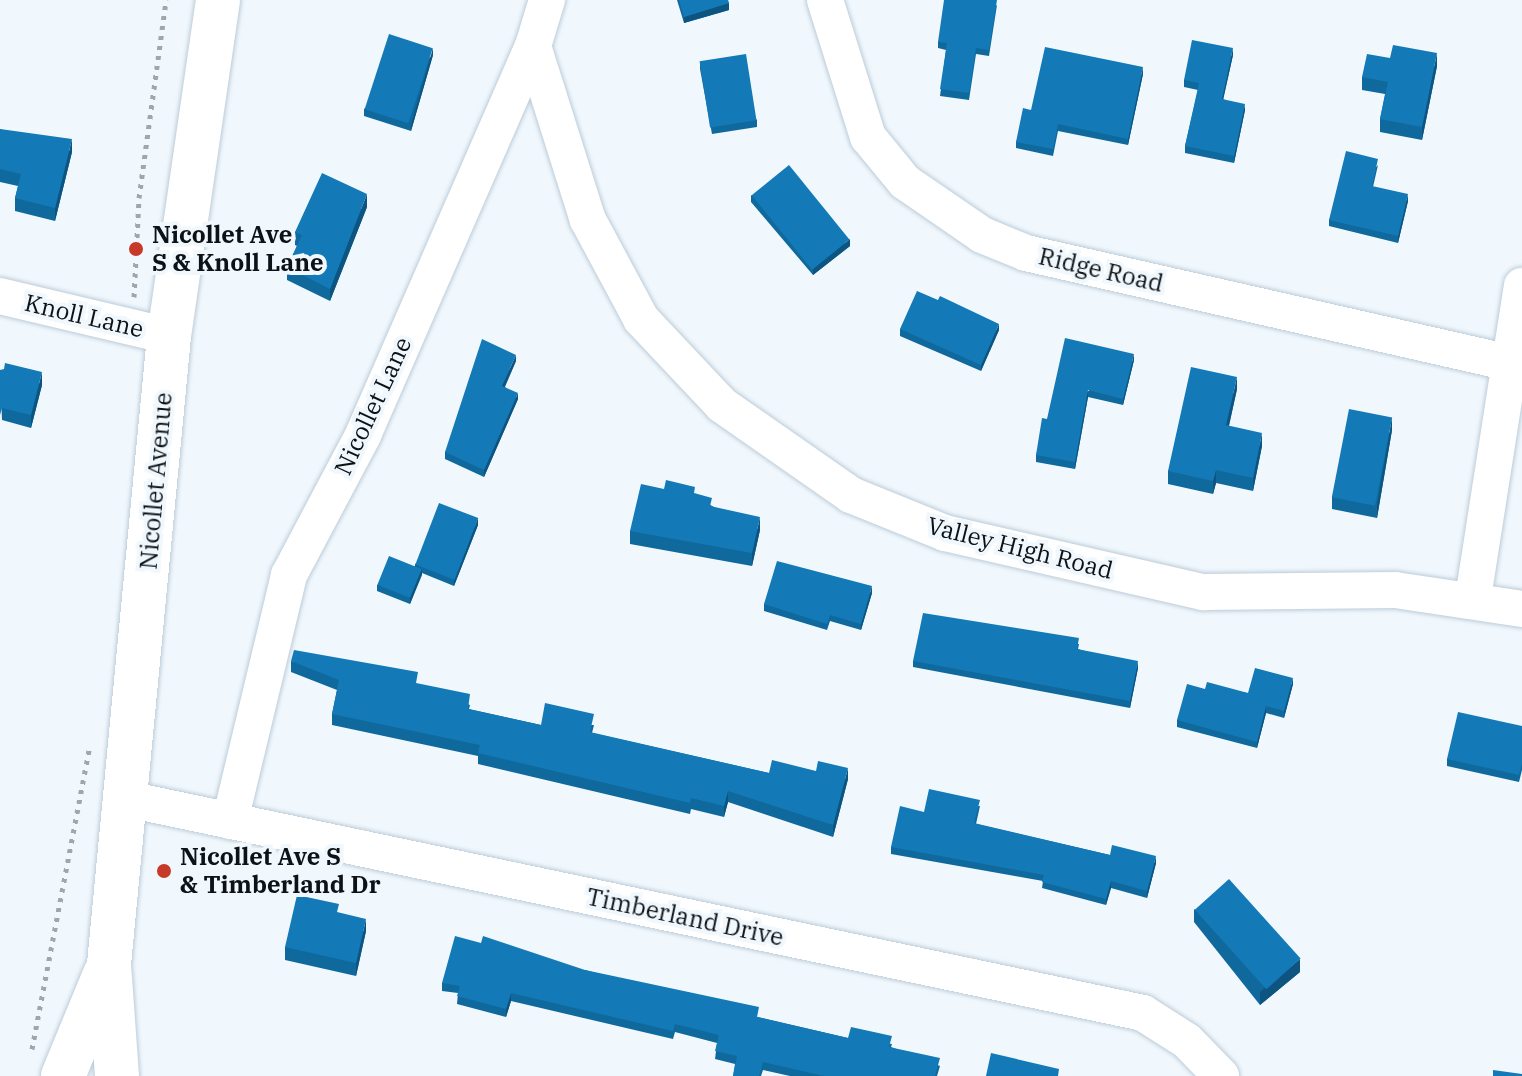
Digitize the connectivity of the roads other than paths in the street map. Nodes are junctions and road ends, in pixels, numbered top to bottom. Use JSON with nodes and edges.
{"nodes":[{"id":1,"x":218,"y":0,"type":"edge"},
{"id":2,"x":547,"y":0,"type":"edge"},
{"id":3,"x":825,"y":0,"type":"edge"},
{"id":4,"x":533,"y":46,"type":"junction"},
{"id":5,"x":1522,"y":286,"type":"edge"},
{"id":6,"x":0,"y":296,"type":"edge"},
{"id":7,"x":150,"y":332,"type":"junction"},
{"id":8,"x":1510,"y":363,"type":"junction"},
{"id":9,"x":1473,"y":598,"type":"junction"},
{"id":10,"x":1522,"y":609,"type":"edge"},
{"id":11,"x":127,"y":799,"type":"junction"},
{"id":12,"x":230,"y":821,"type":"junction"},
{"id":13,"x":109,"y":964,"type":"junction"},
{"id":14,"x":46,"y":1068,"type":"edge"},
{"id":15,"x":117,"y":1076,"type":"edge"},
{"id":16,"x":1221,"y":1076,"type":"edge"}],
"edges":[{"from":1,"to":7,"type":"main road","name":"Nicollet Avenue"},
{"from":2,"to":4,"type":"street","name":"Nicollet Lane"},
{"from":3,"to":8,"type":"street","name":"Ridge Road"},
{"from":4,"to":9,"type":"street","name":"Valley High Road"},
{"from":4,"to":12,"type":"street","name":"Nicollet Lane"},
{"from":5,"to":8,"type":"street"},
{"from":6,"to":7,"type":"street","name":"Knoll Lane"},
{"from":7,"to":11,"type":"main road","name":"Nicollet Avenue"},
{"from":8,"to":9,"type":"street"},
{"from":9,"to":10,"type":"street","name":"Valley High Road"},
{"from":11,"to":12,"type":"street","name":"Timberland Drive"},
{"from":11,"to":13,"type":"main road","name":"Nicollet Avenue"},
{"from":12,"to":16,"type":"street","name":"Timberland Drive"},
{"from":13,"to":14,"type":"main road","name":"Nicollet Avenue"},
{"from":13,"to":15,"type":"main road","name":"Nicollet Avenue"}]}
